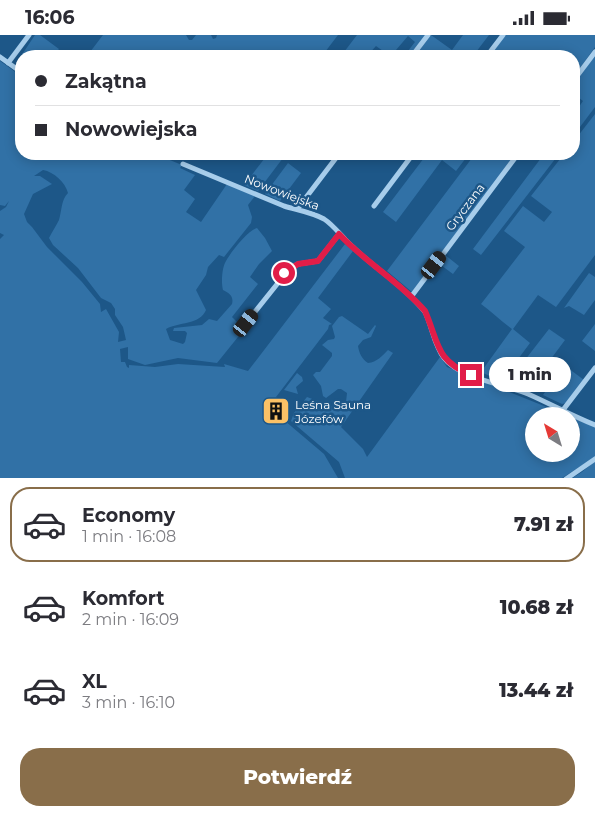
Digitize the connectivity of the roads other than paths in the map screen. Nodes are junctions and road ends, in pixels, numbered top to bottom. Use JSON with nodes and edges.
{"nodes":[{"id":1,"x":29,"y":35,"type":"edge"},
{"id":2,"x":428,"y":35,"type":"edge"},
{"id":3,"x":503,"y":35,"type":"edge"},
{"id":4,"x":18,"y":50,"type":"edge"},
{"id":5,"x":417,"y":50,"type":"edge"},
{"id":6,"x":492,"y":50,"type":"edge"},
{"id":7,"x":595,"y":52,"type":"edge"},
{"id":8,"x":15,"y":54,"type":"edge"},
{"id":9,"x":0,"y":57,"type":"edge"},
{"id":10,"x":8,"y":63,"type":"junction"},
{"id":11,"x":15,"y":68,"type":"edge"},
{"id":12,"x":580,"y":71,"type":"edge"},
{"id":13,"x":334,"y":160,"type":"edge"},
{"id":14,"x":408,"y":160,"type":"edge"},
{"id":15,"x":514,"y":160,"type":"edge"},
{"id":16,"x":184,"y":164,"type":"dead end"},
{"id":17,"x":374,"y":206,"type":"dead end"},
{"id":18,"x":298,"y":208,"type":"junction"},
{"id":19,"x":339,"y":234,"type":"junction"},
{"id":20,"x":411,"y":297,"type":"junction"},
{"id":21,"x":246,"y":323,"type":"dead end"},
{"id":22,"x":595,"y":368,"type":"edge"},
{"id":23,"x":556,"y":407,"type":"edge"},
{"id":24,"x":565,"y":407,"type":"edge"},
{"id":25,"x":580,"y":418,"type":"edge"},
{"id":26,"x":595,"y":425,"type":"edge"},
{"id":27,"x":595,"y":459,"type":"edge"},
{"id":28,"x":567,"y":478,"type":"edge"}],
"edges":[{"from":1,"to":4,"type":"street"},
{"from":2,"to":5,"type":"street"},
{"from":3,"to":6,"type":"street"},
{"from":7,"to":12,"type":"street"},
{"from":8,"to":10,"type":"street"},
{"from":9,"to":10,"type":"street"},
{"from":10,"to":11,"type":"street"},
{"from":13,"to":18,"type":"street"},
{"from":14,"to":17,"type":"street"},
{"from":15,"to":20,"type":"street","name":"Gryczana"},
{"from":16,"to":18,"type":"street","name":"Nowowiejska"},
{"from":18,"to":19,"type":"street","name":"Nowowiejska"},
{"from":19,"to":20,"type":"street","name":"Nowowiejska"},
{"from":19,"to":21,"type":"street"},
{"from":20,"to":23,"type":"street","name":"Nowowiejska"},
{"from":22,"to":24,"type":"street"},
{"from":25,"to":26,"type":"street","name":"Nowowiejska"},
{"from":27,"to":28,"type":"street"}]}
